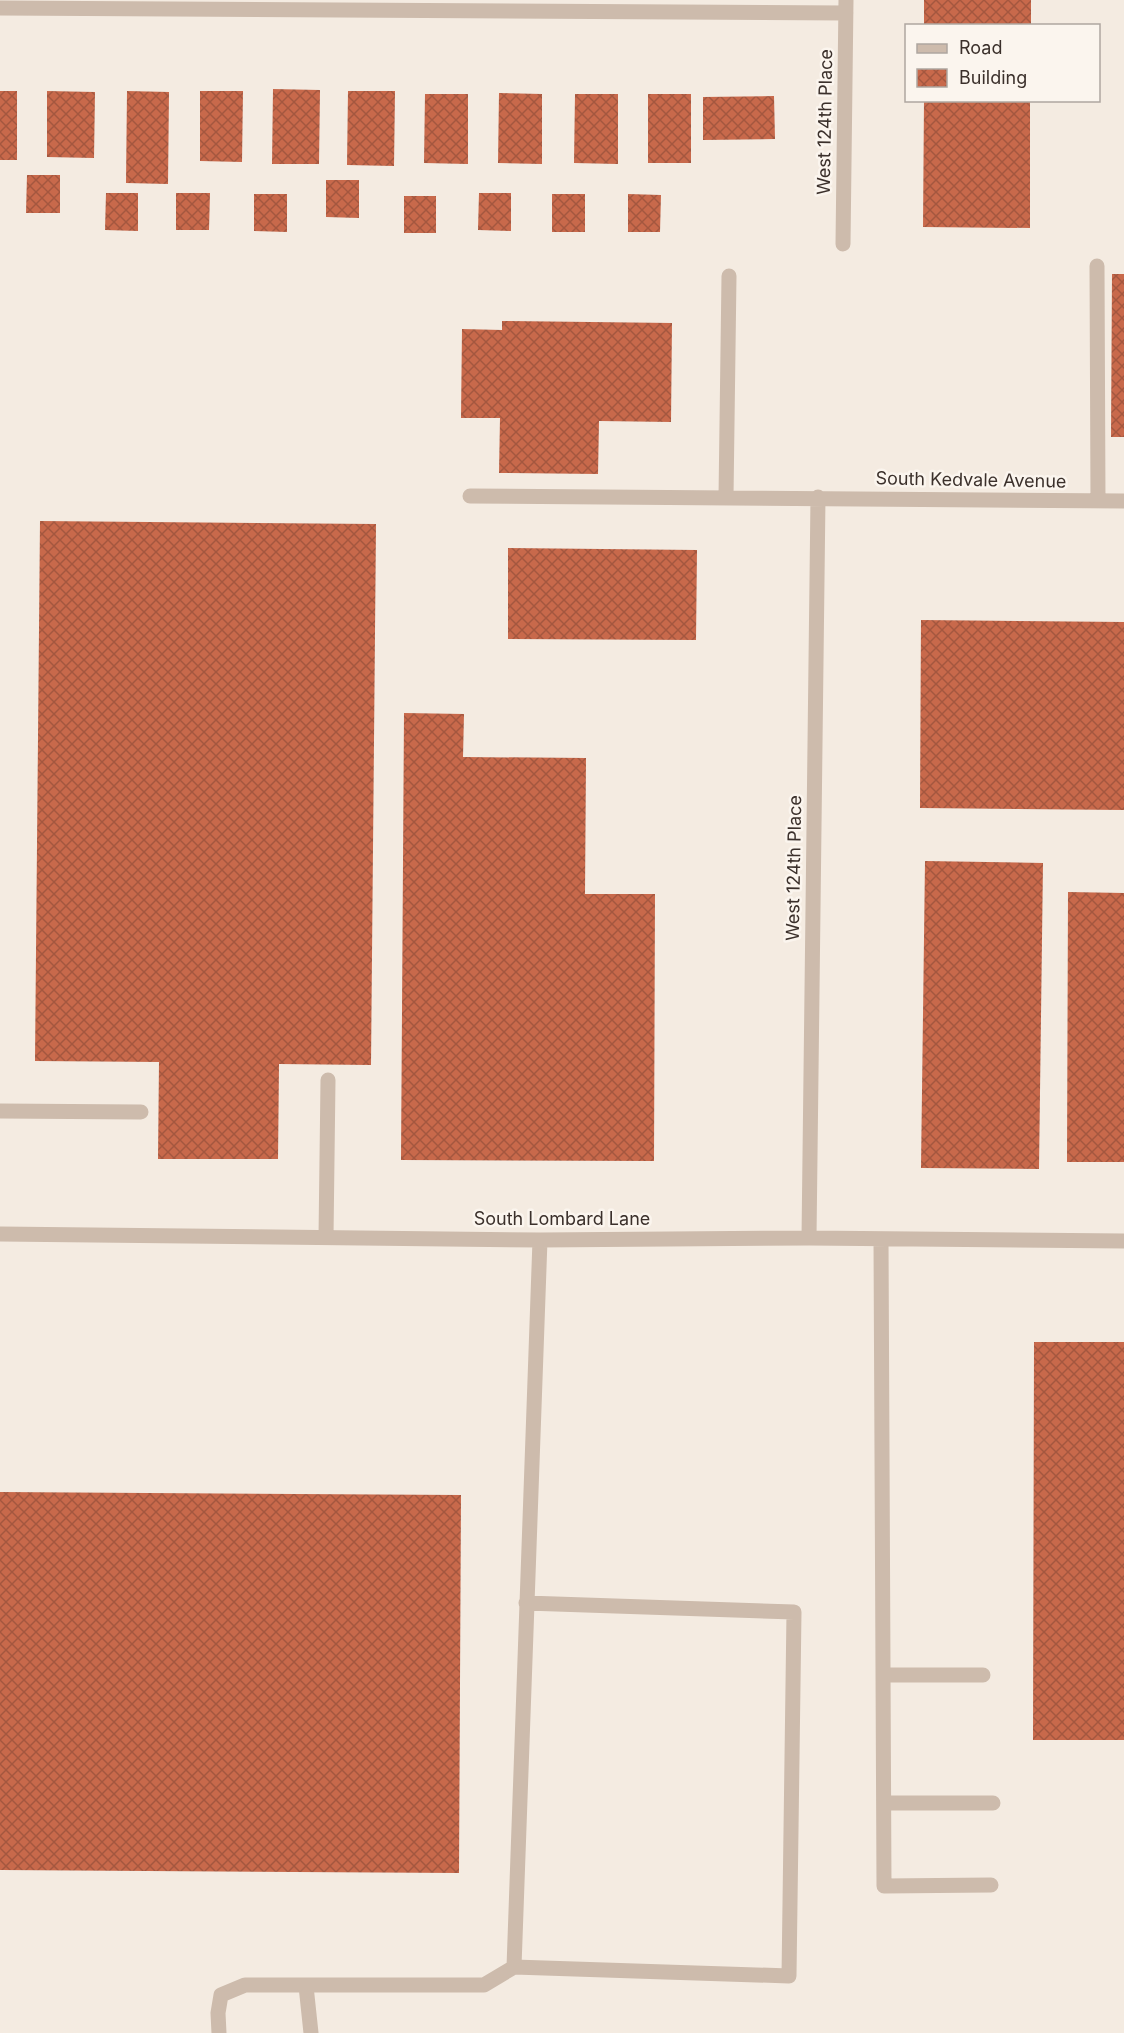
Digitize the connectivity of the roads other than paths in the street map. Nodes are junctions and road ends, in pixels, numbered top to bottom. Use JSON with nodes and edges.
{"nodes":[{"id":1,"x":846,"y":7,"type":"edge"},
{"id":2,"x":0,"y":8,"type":"edge"},
{"id":3,"x":843,"y":244,"type":"dead end"},
{"id":4,"x":1097,"y":266,"type":"dead end"},
{"id":5,"x":729,"y":276,"type":"dead end"},
{"id":6,"x":470,"y":496,"type":"dead end"},
{"id":7,"x":726,"y":497,"type":"junction"},
{"id":8,"x":818,"y":497,"type":"junction"},
{"id":9,"x":1098,"y":501,"type":"junction"},
{"id":10,"x":1124,"y":501,"type":"edge"},
{"id":11,"x":328,"y":1080,"type":"dead end"},
{"id":12,"x":0,"y":1111,"type":"edge"},
{"id":13,"x":141,"y":1112,"type":"dead end"},
{"id":14,"x":0,"y":1234,"type":"edge"},
{"id":15,"x":327,"y":1237,"type":"junction"},
{"id":16,"x":808,"y":1238,"type":"junction"},
{"id":17,"x":881,"y":1239,"type":"junction"},
{"id":18,"x":540,"y":1240,"type":"junction"},
{"id":19,"x":1124,"y":1241,"type":"edge"},
{"id":20,"x":526,"y":1603,"type":"junction"},
{"id":21,"x":884,"y":1675,"type":"junction"},
{"id":22,"x":983,"y":1675,"type":"dead end"},
{"id":23,"x":884,"y":1803,"type":"junction"},
{"id":24,"x":993,"y":1803,"type":"dead end"},
{"id":25,"x":991,"y":1885,"type":"dead end"},
{"id":26,"x":514,"y":1967,"type":"junction"},
{"id":27,"x":306,"y":1986,"type":"junction"},
{"id":28,"x":219,"y":2033,"type":"edge"},
{"id":29,"x":310,"y":2033,"type":"edge"}],
"edges":[{"from":1,"to":2,"type":"street"},
{"from":1,"to":3,"type":"street","name":"West 124th Place"},
{"from":4,"to":9,"type":"street"},
{"from":5,"to":7,"type":"street"},
{"from":6,"to":7,"type":"street","name":"South Kedvale Avenue"},
{"from":7,"to":8,"type":"street","name":"South Kedvale Avenue"},
{"from":8,"to":9,"type":"street","name":"South Kedvale Avenue"},
{"from":8,"to":16,"type":"street","name":"West 124th Place"},
{"from":9,"to":10,"type":"street","name":"South Kedvale Avenue"},
{"from":11,"to":15,"type":"street"},
{"from":12,"to":13,"type":"street"},
{"from":14,"to":15,"type":"street","name":"South Lombard Lane"},
{"from":15,"to":18,"type":"street","name":"South Lombard Lane"},
{"from":16,"to":17,"type":"street","name":"South Lombard Lane"},
{"from":16,"to":18,"type":"street","name":"South Lombard Lane"},
{"from":17,"to":19,"type":"street","name":"South Lombard Lane"},
{"from":17,"to":21,"type":"street"},
{"from":18,"to":20,"type":"street"},
{"from":20,"to":26,"type":"street"},
{"from":20,"to":26,"type":"street"},
{"from":21,"to":22,"type":"street"},
{"from":21,"to":23,"type":"street"},
{"from":23,"to":24,"type":"street"},
{"from":23,"to":25,"type":"street"},
{"from":26,"to":27,"type":"street"},
{"from":27,"to":28,"type":"street"},
{"from":27,"to":29,"type":"street"}]}
